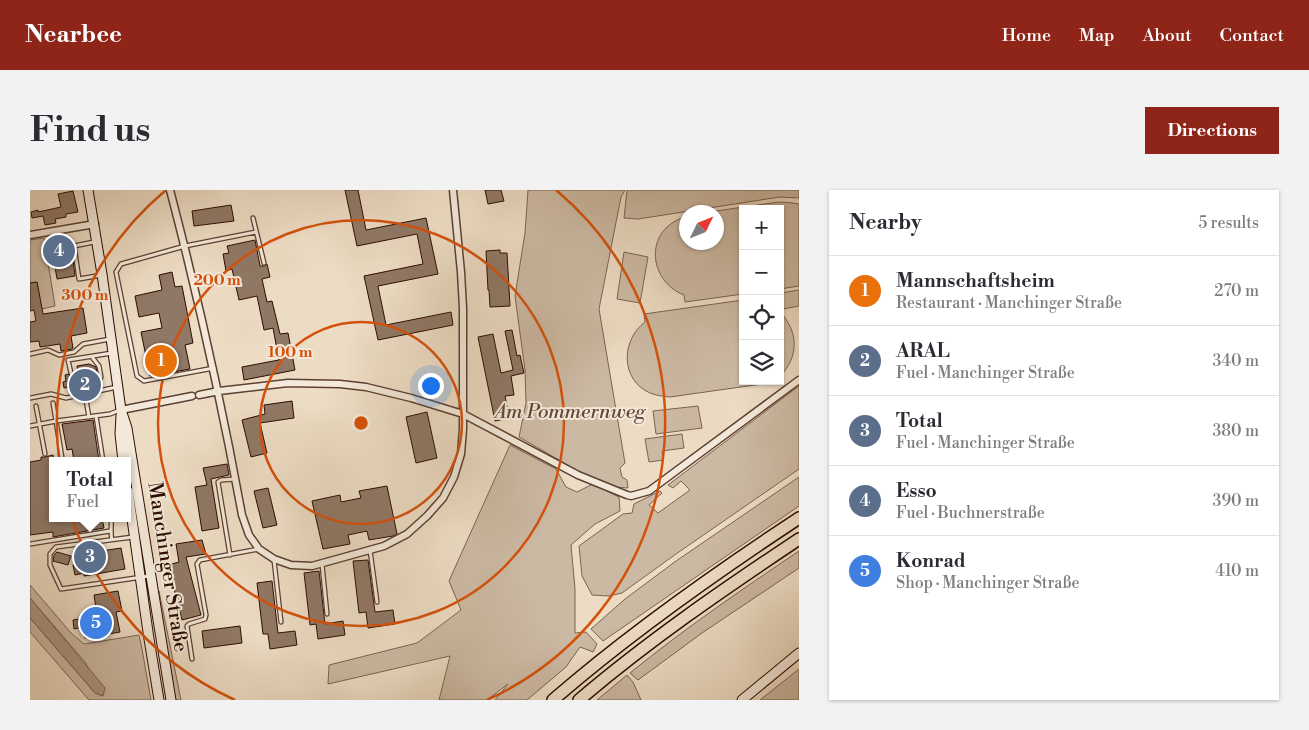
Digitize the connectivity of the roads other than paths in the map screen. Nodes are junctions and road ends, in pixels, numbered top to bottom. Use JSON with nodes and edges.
{"nodes":[{"id":1,"x":88,"y":190,"type":"edge"},
{"id":2,"x":170,"y":190,"type":"edge"},
{"id":3,"x":453,"y":190,"type":"edge"},
{"id":4,"x":253,"y":218,"type":"dead end"},
{"id":5,"x":95,"y":224,"type":"junction"},
{"id":6,"x":256,"y":232,"type":"junction"},
{"id":7,"x":30,"y":235,"type":"edge"},
{"id":8,"x":97,"y":242,"type":"junction"},
{"id":9,"x":185,"y":246,"type":"junction"},
{"id":10,"x":264,"y":263,"type":"dead end"},
{"id":11,"x":102,"y":274,"type":"junction"},
{"id":12,"x":111,"y":339,"type":"junction"},
{"id":13,"x":113,"y":353,"type":"junction"},
{"id":14,"x":30,"y":354,"type":"edge"},
{"id":15,"x":92,"y":357,"type":"junction"},
{"id":16,"x":214,"y":368,"type":"junction"},
{"id":17,"x":71,"y":373,"type":"dead end"},
{"id":18,"x":799,"y":380,"type":"edge"},
{"id":19,"x":73,"y":386,"type":"dead end"},
{"id":20,"x":118,"y":387,"type":"junction"},
{"id":21,"x":99,"y":391,"type":"junction"},
{"id":22,"x":218,"y":391,"type":"junction"},
{"id":23,"x":85,"y":394,"type":"junction"},
{"id":24,"x":75,"y":396,"type":"junction"},
{"id":25,"x":30,"y":398,"type":"edge"},
{"id":26,"x":53,"y":404,"type":"dead end"},
{"id":27,"x":36,"y":406,"type":"dead end"},
{"id":28,"x":121,"y":410,"type":"junction"},
{"id":29,"x":463,"y":414,"type":"junction"},
{"id":30,"x":96,"y":416,"type":"junction"},
{"id":31,"x":89,"y":417,"type":"junction"},
{"id":32,"x":56,"y":421,"type":"junction"},
{"id":33,"x":40,"y":424,"type":"junction"},
{"id":34,"x":30,"y":426,"type":"edge"},
{"id":35,"x":46,"y":454,"type":"dead end"},
{"id":36,"x":62,"y":457,"type":"edge"},
{"id":37,"x":102,"y":457,"type":"edge"},
{"id":38,"x":123,"y":457,"type":"edge"},
{"id":39,"x":236,"y":478,"type":"junction"},
{"id":40,"x":131,"y":514,"type":"edge"},
{"id":41,"x":799,"y":518,"type":"edge"},
{"id":42,"x":111,"y":522,"type":"edge"},
{"id":43,"x":110,"y":531,"type":"junction"},
{"id":44,"x":134,"y":537,"type":"junction"},
{"id":45,"x":799,"y":539,"type":"edge"},
{"id":46,"x":112,"y":540,"type":"junction"},
{"id":47,"x":30,"y":544,"type":"edge"},
{"id":48,"x":259,"y":549,"type":"junction"},
{"id":49,"x":370,"y":550,"type":"junction"},
{"id":50,"x":230,"y":555,"type":"junction"},
{"id":51,"x":274,"y":559,"type":"junction"},
{"id":52,"x":322,"y":563,"type":"junction"},
{"id":53,"x":150,"y":576,"type":"junction"},
{"id":54,"x":140,"y":577,"type":"junction"},
{"id":55,"x":377,"y":602,"type":"dead end"},
{"id":56,"x":327,"y":614,"type":"dead end"},
{"id":57,"x":281,"y":622,"type":"dead end"},
{"id":58,"x":799,"y":653,"type":"edge"},
{"id":59,"x":192,"y":659,"type":"dead end"},
{"id":60,"x":555,"y":698,"type":"edge"},
{"id":61,"x":159,"y":700,"type":"edge"},
{"id":62,"x":171,"y":700,"type":"edge"},
{"id":63,"x":579,"y":700,"type":"edge"},
{"id":64,"x":742,"y":700,"type":"edge"}],
"edges":[{"from":1,"to":5,"type":"main road","name":"Manchinger Straße"},
{"from":2,"to":9,"type":"street"},
{"from":3,"to":29,"type":"street"},
{"from":4,"to":6,"type":"lane"},
{"from":5,"to":7,"type":"street"},
{"from":5,"to":8,"type":"main road","name":"Manchinger Straße"},
{"from":6,"to":9,"type":"lane"},
{"from":6,"to":10,"type":"lane"},
{"from":8,"to":11,"type":"main road","name":"Manchinger Straße"},
{"from":8,"to":11,"type":"lane"},
{"from":9,"to":16,"type":"street"},
{"from":9,"to":16,"type":"lane"},
{"from":11,"to":12,"type":"main road","name":"Manchinger Straße"},
{"from":12,"to":13,"type":"main road","name":"Manchinger Straße"},
{"from":12,"to":14,"type":"lane"},
{"from":13,"to":15,"type":"lane"},
{"from":13,"to":20,"type":"main road","name":"Manchinger Straße"},
{"from":15,"to":17,"type":"lane"},
{"from":15,"to":21,"type":"lane"},
{"from":16,"to":22,"type":"street"},
{"from":18,"to":29,"type":"street"},
{"from":19,"to":24,"type":"lane"},
{"from":20,"to":21,"type":"lane"},
{"from":20,"to":28,"type":"main road","name":"Manchinger Straße"},
{"from":21,"to":23,"type":"lane"},
{"from":22,"to":28,"type":"street"},
{"from":22,"to":29,"type":"street"},
{"from":22,"to":39,"type":"street"},
{"from":23,"to":24,"type":"lane"},
{"from":23,"to":31,"type":"lane"},
{"from":24,"to":25,"type":"lane"},
{"from":26,"to":32,"type":"lane"},
{"from":27,"to":33,"type":"lane"},
{"from":28,"to":30,"type":"lane"},
{"from":28,"to":38,"type":"main road","name":"Manchinger Straße"},
{"from":28,"to":53,"type":"main road","name":"Manchinger Straße"},
{"from":29,"to":49,"type":"street"},
{"from":30,"to":31,"type":"lane"},
{"from":30,"to":37,"type":"lane"},
{"from":31,"to":32,"type":"lane"},
{"from":32,"to":33,"type":"lane"},
{"from":32,"to":36,"type":"lane"},
{"from":33,"to":34,"type":"lane"},
{"from":33,"to":35,"type":"lane"},
{"from":39,"to":48,"type":"street"},
{"from":39,"to":50,"type":"lane"},
{"from":40,"to":44,"type":"main road","name":"Manchinger Straße"},
{"from":41,"to":60,"type":"highway"},
{"from":42,"to":43,"type":"lane"},
{"from":43,"to":46,"type":"lane"},
{"from":43,"to":47,"type":"lane"},
{"from":44,"to":46,"type":"lane"},
{"from":44,"to":54,"type":"main road","name":"Manchinger Straße"},
{"from":45,"to":63,"type":"highway"},
{"from":46,"to":54,"type":"lane"},
{"from":48,"to":50,"type":"lane"},
{"from":48,"to":51,"type":"street"},
{"from":49,"to":52,"type":"street"},
{"from":49,"to":55,"type":"lane"},
{"from":50,"to":59,"type":"lane"},
{"from":51,"to":52,"type":"street"},
{"from":51,"to":57,"type":"lane"},
{"from":52,"to":56,"type":"lane"},
{"from":53,"to":54,"type":"lane"},
{"from":53,"to":62,"type":"main road","name":"Manchinger Straße"},
{"from":54,"to":61,"type":"main road","name":"Manchinger Straße"},
{"from":58,"to":64,"type":"main road"}]}
